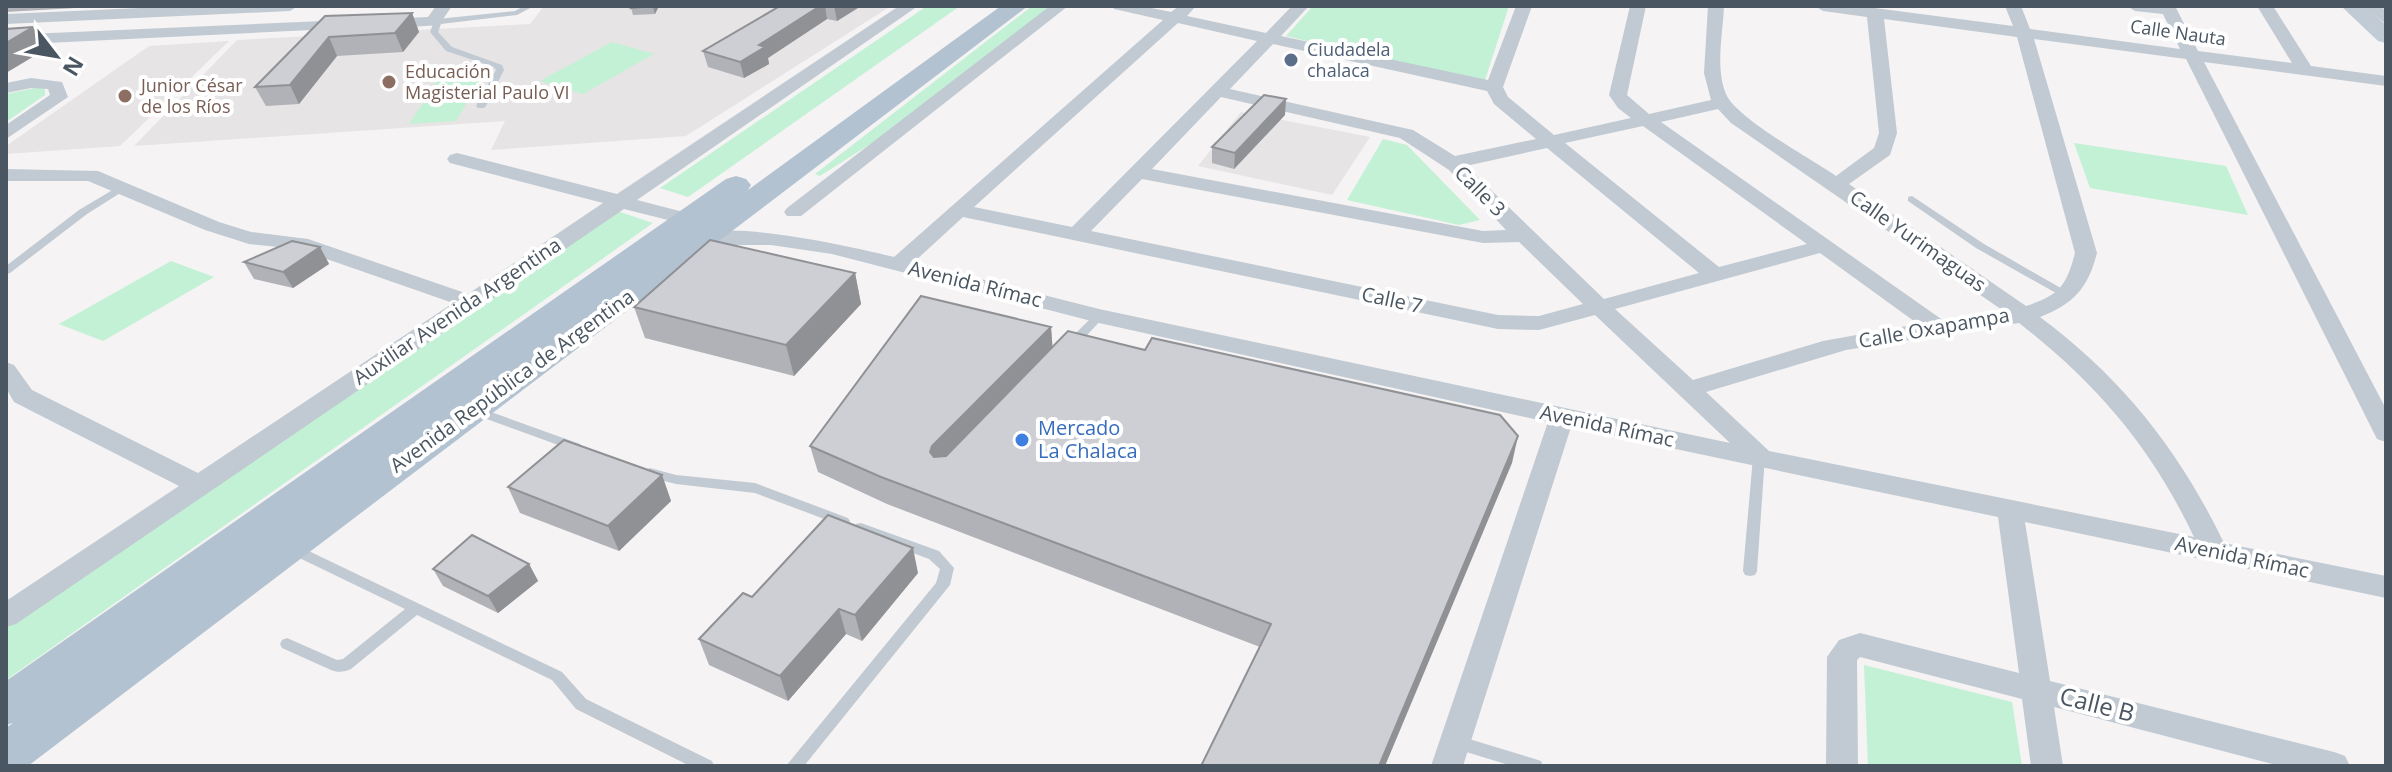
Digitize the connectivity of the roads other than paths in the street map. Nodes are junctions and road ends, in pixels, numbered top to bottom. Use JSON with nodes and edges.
{"nodes":[{"id":1,"x":290,"y":6,"type":"edge"},
{"id":2,"x":530,"y":6,"type":"edge"},
{"id":3,"x":910,"y":6,"type":"edge"},
{"id":4,"x":984,"y":6,"type":"edge"},
{"id":5,"x":1016,"y":6,"type":"edge"},
{"id":6,"x":1060,"y":6,"type":"edge"},
{"id":7,"x":1120,"y":6,"type":"edge"},
{"id":8,"x":1301,"y":6,"type":"edge"},
{"id":9,"x":1524,"y":6,"type":"edge"},
{"id":10,"x":1638,"y":6,"type":"edge"},
{"id":11,"x":1716,"y":6,"type":"edge"},
{"id":12,"x":1823,"y":6,"type":"edge"},
{"id":13,"x":2013,"y":6,"type":"edge"},
{"id":14,"x":2135,"y":6,"type":"edge"},
{"id":15,"x":2265,"y":6,"type":"edge"},
{"id":16,"x":2352,"y":6,"type":"edge"},
{"id":17,"x":2371,"y":6,"type":"edge"},
{"id":18,"x":2168,"y":8,"type":"edge"},
{"id":19,"x":1181,"y":12,"type":"edge"},
{"id":20,"x":1915,"y":12,"type":"edge"},
{"id":21,"x":1875,"y":13,"type":"junction"},
{"id":22,"x":439,"y":16,"type":"edge"},
{"id":23,"x":6,"y":19,"type":"edge"},
{"id":24,"x":2386,"y":19,"type":"edge"},
{"id":25,"x":2024,"y":33,"type":"junction"},
{"id":26,"x":2386,"y":36,"type":"edge"},
{"id":27,"x":6,"y":40,"type":"edge"},
{"id":28,"x":1268,"y":40,"type":"junction"},
{"id":29,"x":2192,"y":55,"type":"junction"},
{"id":30,"x":2305,"y":70,"type":"junction"},
{"id":31,"x":2386,"y":81,"type":"edge"},
{"id":32,"x":1494,"y":87,"type":"junction"},
{"id":33,"x":6,"y":88,"type":"edge"},
{"id":34,"x":1216,"y":91,"type":"junction"},
{"id":35,"x":1722,"y":103,"type":"junction"},
{"id":36,"x":481,"y":106,"type":"dead end"},
{"id":37,"x":1649,"y":119,"type":"junction"},
{"id":38,"x":6,"y":133,"type":"edge"},
{"id":39,"x":1554,"y":143,"type":"junction"},
{"id":40,"x":457,"y":159,"type":"dead end"},
{"id":41,"x":1452,"y":163,"type":"junction"},
{"id":42,"x":1137,"y":172,"type":"junction"},
{"id":43,"x":6,"y":175,"type":"edge"},
{"id":44,"x":791,"y":175,"type":"junction"},
{"id":45,"x":1837,"y":184,"type":"junction"},
{"id":46,"x":121,"y":188,"type":"junction"},
{"id":47,"x":1912,"y":199,"type":"dead end"},
{"id":48,"x":622,"y":200,"type":"junction"},
{"id":49,"x":957,"y":210,"type":"junction"},
{"id":50,"x":794,"y":212,"type":"junction"},
{"id":51,"x":696,"y":229,"type":"junction"},
{"id":52,"x":1076,"y":235,"type":"junction"},
{"id":53,"x":1524,"y":236,"type":"junction"},
{"id":54,"x":1823,"y":246,"type":"junction"},
{"id":55,"x":833,"y":248,"type":"junction"},
{"id":56,"x":898,"y":265,"type":"junction"},
{"id":57,"x":6,"y":271,"type":"edge"},
{"id":58,"x":1715,"y":275,"type":"junction"},
{"id":59,"x":2067,"y":295,"type":"junction"},
{"id":60,"x":470,"y":302,"type":"junction"},
{"id":61,"x":1601,"y":307,"type":"junction"},
{"id":62,"x":2021,"y":313,"type":"junction"},
{"id":63,"x":1099,"y":316,"type":"junction"},
{"id":64,"x":1941,"y":330,"type":"junction"},
{"id":65,"x":1063,"y":353,"type":"edge"},
{"id":66,"x":6,"y":370,"type":"edge"},
{"id":67,"x":1691,"y":389,"type":"junction"},
{"id":68,"x":473,"y":409,"type":"junction"},
{"id":69,"x":1562,"y":417,"type":"junction"},
{"id":70,"x":2386,"y":433,"type":"edge"},
{"id":71,"x":598,"y":454,"type":"edge"},
{"id":72,"x":1759,"y":457,"type":"junction"},
{"id":73,"x":640,"y":470,"type":"edge"},
{"id":74,"x":199,"y":485,"type":"junction"},
{"id":75,"x":2010,"y":509,"type":"junction"},
{"id":76,"x":288,"y":546,"type":"junction"},
{"id":77,"x":2214,"y":551,"type":"junction"},
{"id":78,"x":1750,"y":571,"type":"dead end"},
{"id":79,"x":2386,"y":587,"type":"edge"},
{"id":80,"x":416,"y":608,"type":"junction"},
{"id":81,"x":6,"y":616,"type":"edge"},
{"id":82,"x":287,"y":644,"type":"dead end"},
{"id":83,"x":2035,"y":689,"type":"junction"},
{"id":84,"x":6,"y":706,"type":"edge"},
{"id":85,"x":1451,"y":754,"type":"edge"},
{"id":86,"x":6,"y":755,"type":"edge"},
{"id":87,"x":706,"y":766,"type":"edge"},
{"id":88,"x":794,"y":766,"type":"edge"},
{"id":89,"x":1535,"y":766,"type":"edge"},
{"id":90,"x":1842,"y":766,"type":"edge"},
{"id":91,"x":2047,"y":766,"type":"edge"},
{"id":92,"x":2334,"y":766,"type":"edge"}],
"edges":[{"from":1,"to":23,"type":"street"},
{"from":2,"to":22,"type":"lane"},
{"from":3,"to":48,"type":"street","name":"Auxiliar Avenida Argentina"},
{"from":4,"to":51,"type":"main road","name":"Avenida República de Argentina"},
{"from":5,"to":44,"type":"main road","name":"Avenida República de Argentina"},
{"from":6,"to":50,"type":"street"},
{"from":7,"to":19,"type":"street"},
{"from":8,"to":28,"type":"street"},
{"from":9,"to":32,"type":"street"},
{"from":10,"to":37,"type":"street"},
{"from":11,"to":35,"type":"street"},
{"from":12,"to":21,"type":"street","name":"Calle Nauta"},
{"from":13,"to":25,"type":"street"},
{"from":14,"to":18,"type":"street"},
{"from":15,"to":30,"type":"street"},
{"from":16,"to":26,"type":"main road"},
{"from":17,"to":24,"type":"street"},
{"from":18,"to":29,"type":"street"},
{"from":19,"to":28,"type":"street"},
{"from":19,"to":49,"type":"street"},
{"from":20,"to":21,"type":"street","name":"Calle Nauta"},
{"from":20,"to":25,"type":"street","name":"Calle Nauta"},
{"from":21,"to":45,"type":"street"},
{"from":22,"to":27,"type":"street"},
{"from":22,"to":36,"type":"lane"},
{"from":25,"to":29,"type":"street","name":"Calle Nauta"},
{"from":25,"to":59,"type":"street"},
{"from":28,"to":32,"type":"street"},
{"from":28,"to":34,"type":"street"},
{"from":29,"to":30,"type":"street","name":"Calle Nauta"},
{"from":29,"to":70,"type":"street"},
{"from":30,"to":31,"type":"street","name":"Calle Nauta"},
{"from":32,"to":39,"type":"street"},
{"from":33,"to":38,"type":"street"},
{"from":34,"to":41,"type":"street","name":"Calle 3"},
{"from":34,"to":42,"type":"street"},
{"from":35,"to":37,"type":"street"},
{"from":35,"to":45,"type":"street","name":"Calle Yurimaguas"},
{"from":37,"to":39,"type":"street"},
{"from":37,"to":54,"type":"street"},
{"from":39,"to":41,"type":"street"},
{"from":39,"to":58,"type":"street"},
{"from":40,"to":48,"type":"street","name":"Avenida Rímac"},
{"from":41,"to":53,"type":"street","name":"Calle 3"},
{"from":42,"to":52,"type":"street"},
{"from":42,"to":53,"type":"street"},
{"from":43,"to":46,"type":"street"},
{"from":44,"to":50,"type":"street"},
{"from":44,"to":51,"type":"main road","name":"Avenida República de Argentina"},
{"from":45,"to":62,"type":"street","name":"Calle Yurimaguas"},
{"from":46,"to":57,"type":"lane"},
{"from":46,"to":60,"type":"street"},
{"from":47,"to":59,"type":"lane"},
{"from":48,"to":51,"type":"street","name":"Avenida Rímac"},
{"from":48,"to":60,"type":"street","name":"Auxiliar Avenida Argentina"},
{"from":49,"to":52,"type":"street","name":"Calle 7"},
{"from":49,"to":56,"type":"street"},
{"from":50,"to":55,"type":"street","name":"Avenida Rímac"},
{"from":51,"to":55,"type":"street","name":"Avenida Rímac"},
{"from":51,"to":68,"type":"main road","name":"Avenida República de Argentina"},
{"from":51,"to":84,"type":"main road","name":"Avenida República de Argentina"},
{"from":52,"to":61,"type":"street","name":"Calle 7"},
{"from":53,"to":61,"type":"street","name":"Calle 3"},
{"from":54,"to":58,"type":"street","name":"Calle 7"},
{"from":54,"to":64,"type":"street"},
{"from":55,"to":56,"type":"street","name":"Avenida Rímac"},
{"from":56,"to":63,"type":"street","name":"Avenida Rímac"},
{"from":58,"to":61,"type":"street","name":"Calle 7"},
{"from":59,"to":62,"type":"street","name":"Calle Oxapampa"},
{"from":60,"to":74,"type":"street","name":"Auxiliar Avenida Argentina"},
{"from":61,"to":67,"type":"street","name":"Calle 3"},
{"from":62,"to":64,"type":"street","name":"Calle Oxapampa"},
{"from":62,"to":77,"type":"street","name":"Calle Yurimaguas"},
{"from":63,"to":65,"type":"lane"},
{"from":63,"to":69,"type":"street","name":"Avenida Rímac"},
{"from":64,"to":67,"type":"street","name":"Calle Oxapampa"},
{"from":66,"to":74,"type":"street"},
{"from":67,"to":72,"type":"street"},
{"from":68,"to":71,"type":"lane"},
{"from":68,"to":76,"type":"main road","name":"Avenida República de Argentina"},
{"from":69,"to":72,"type":"street","name":"Avenida Rímac"},
{"from":69,"to":85,"type":"street"},
{"from":72,"to":75,"type":"street","name":"Avenida Rímac"},
{"from":72,"to":78,"type":"lane"},
{"from":73,"to":88,"type":"lane"},
{"from":74,"to":81,"type":"street","name":"Auxiliar Avenida Argentina"},
{"from":75,"to":77,"type":"street","name":"Avenida Rímac"},
{"from":75,"to":83,"type":"street"},
{"from":76,"to":80,"type":"lane"},
{"from":76,"to":86,"type":"main road","name":"Avenida República de Argentina"},
{"from":77,"to":79,"type":"street","name":"Avenida Rímac"},
{"from":80,"to":82,"type":"lane"},
{"from":80,"to":87,"type":"lane"},
{"from":83,"to":90,"type":"street","name":"Calle B"},
{"from":83,"to":91,"type":"street"},
{"from":83,"to":92,"type":"street","name":"Calle B"},
{"from":85,"to":89,"type":"lane"}]}
